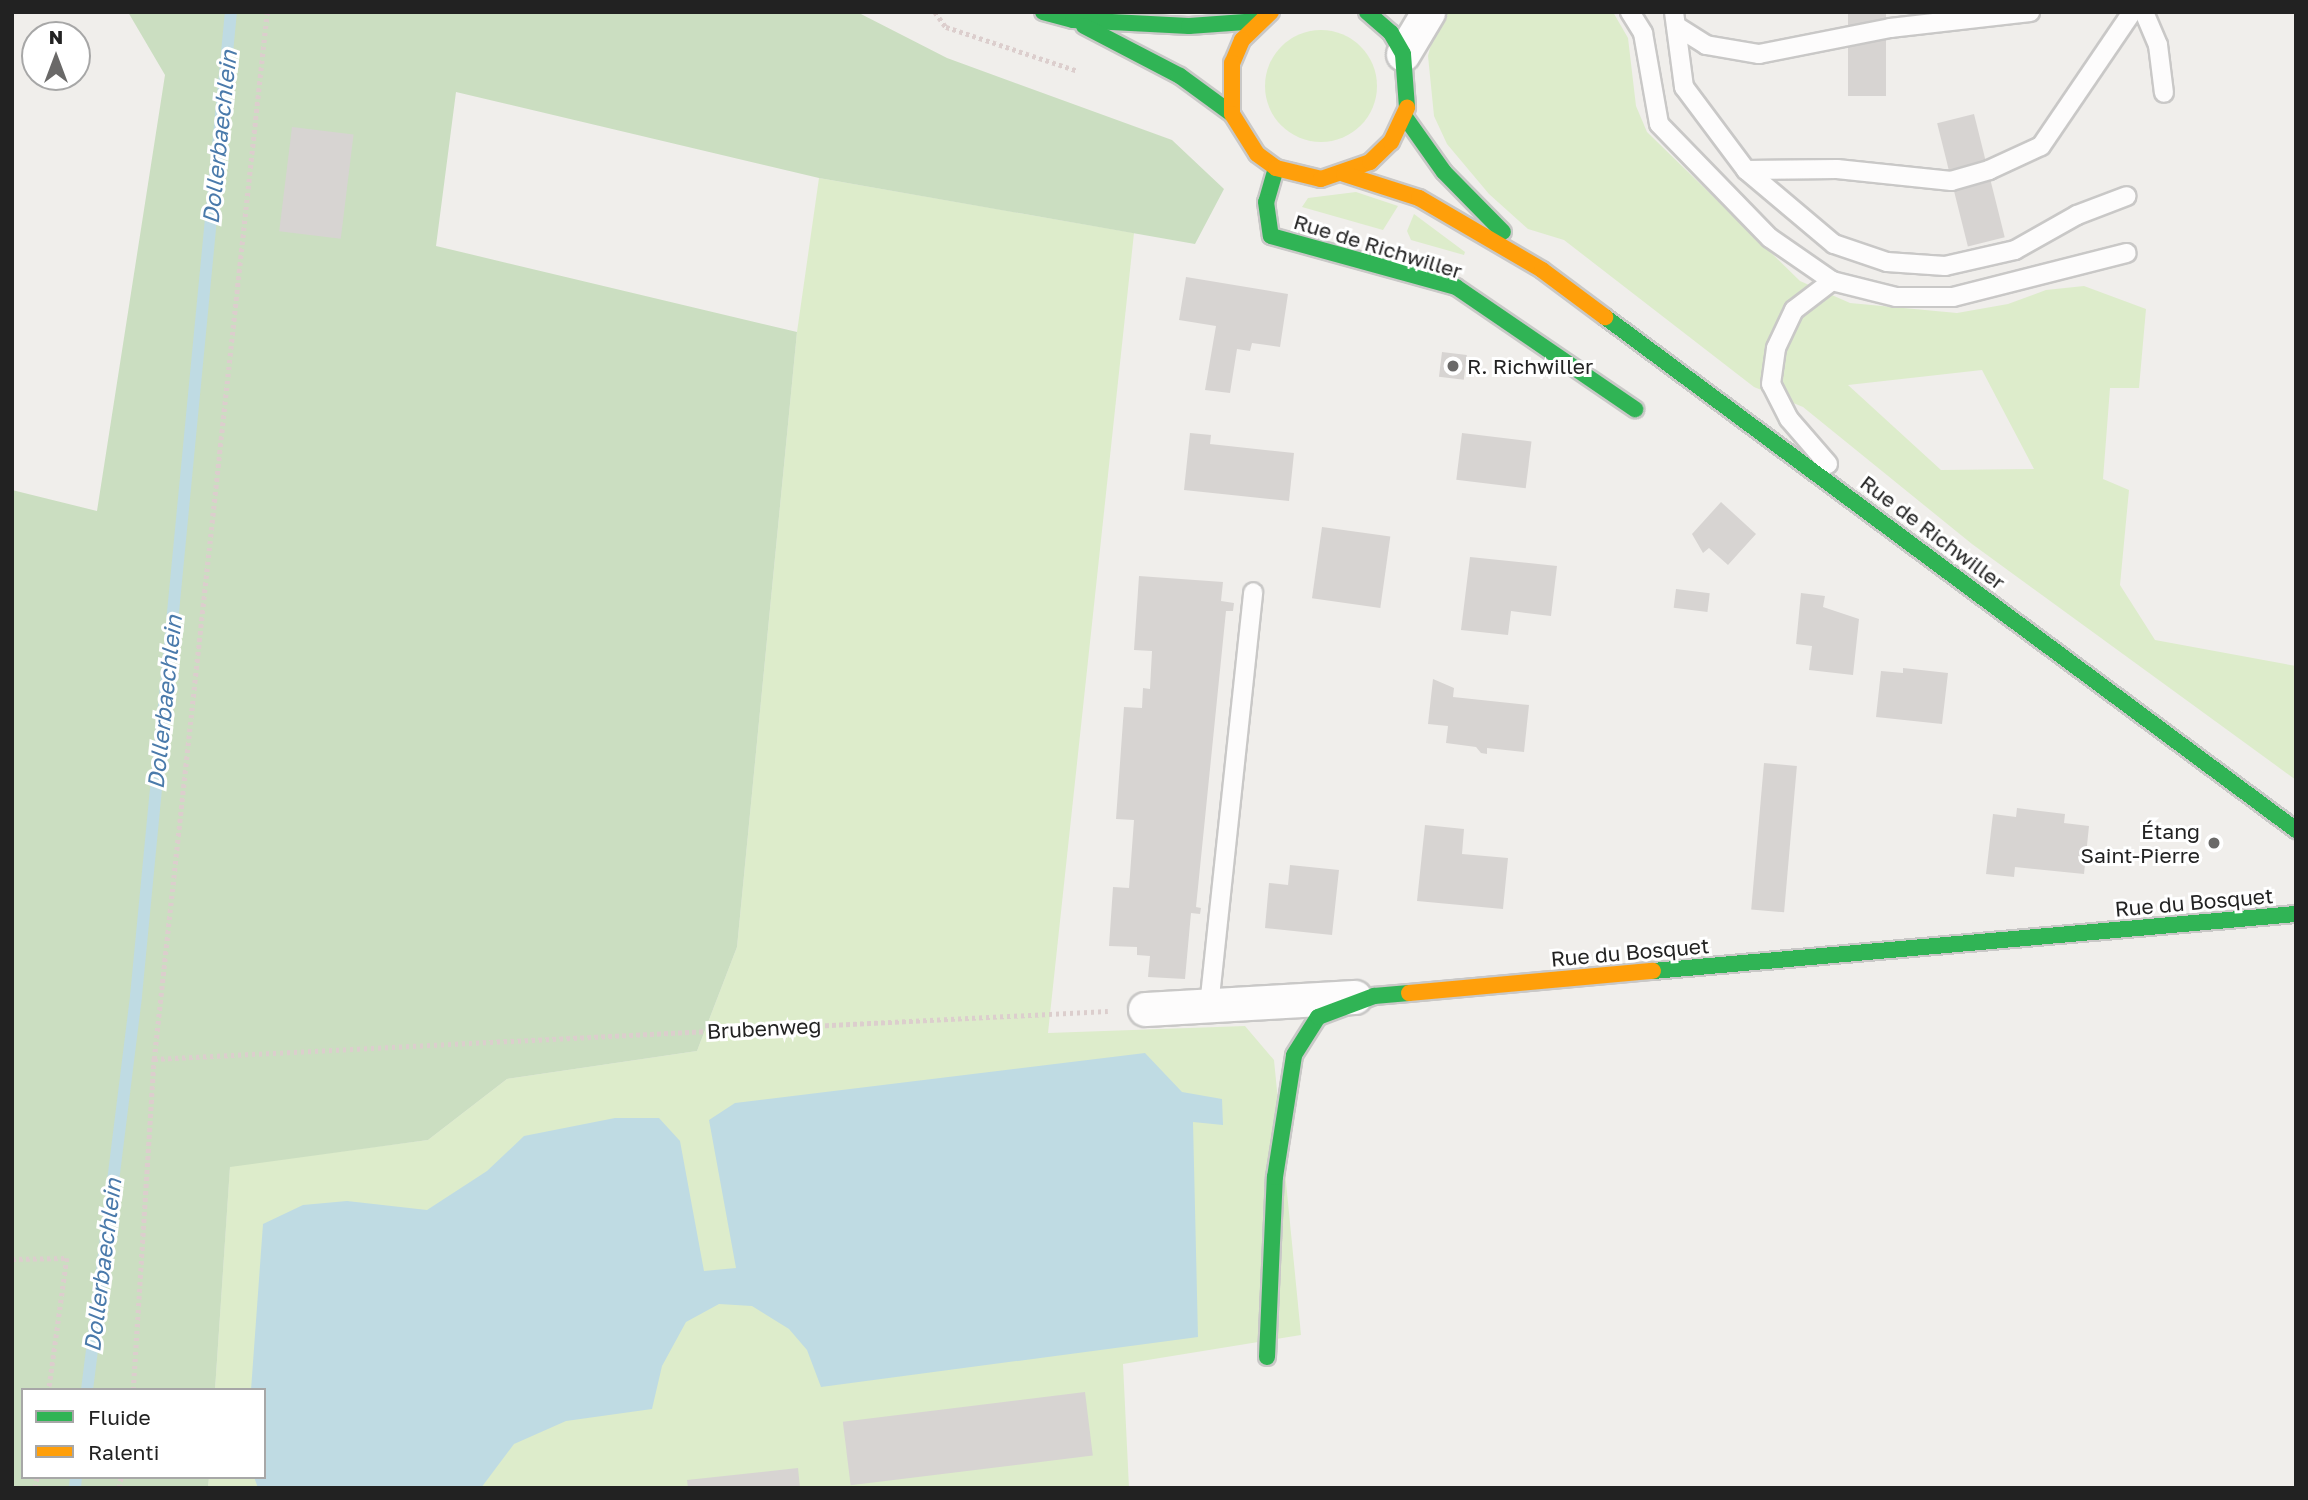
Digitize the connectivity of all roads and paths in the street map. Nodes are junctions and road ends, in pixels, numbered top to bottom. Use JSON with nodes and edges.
{"nodes":[{"id":1,"x":267,"y":12,"type":"edge"},
{"id":2,"x":935,"y":12,"type":"edge"},
{"id":3,"x":1043,"y":12,"type":"edge"},
{"id":4,"x":1367,"y":12,"type":"edge"},
{"id":5,"x":1427,"y":12,"type":"edge"},
{"id":6,"x":1630,"y":12,"type":"edge"},
{"id":7,"x":2030,"y":12,"type":"edge"},
{"id":8,"x":2132,"y":12,"type":"edge"},
{"id":9,"x":2144,"y":12,"type":"edge"},
{"id":10,"x":1265,"y":17,"type":"edge"},
{"id":11,"x":1675,"y":19,"type":"edge"},
{"id":12,"x":1073,"y":20,"type":"junction"},
{"id":13,"x":1403,"y":54,"type":"junction"},
{"id":14,"x":1087,"y":74,"type":"dead end"},
{"id":15,"x":2164,"y":93,"type":"dead end"},
{"id":16,"x":1232,"y":114,"type":"junction"},
{"id":17,"x":1405,"y":117,"type":"junction"},
{"id":18,"x":1276,"y":168,"type":"junction"},
{"id":19,"x":1746,"y":170,"type":"junction"},
{"id":20,"x":1344,"y":174,"type":"junction"},
{"id":21,"x":2127,"y":196,"type":"dead end"},
{"id":22,"x":2127,"y":253,"type":"dead end"},
{"id":23,"x":1542,"y":271,"type":"junction"},
{"id":24,"x":1832,"y":281,"type":"junction"},
{"id":25,"x":1635,"y":409,"type":"dead end"},
{"id":26,"x":1868,"y":509,"type":"junction"},
{"id":27,"x":1253,"y":592,"type":"dead end"},
{"id":28,"x":2296,"y":830,"type":"edge"},
{"id":29,"x":2296,"y":914,"type":"edge"},
{"id":30,"x":1374,"y":996,"type":"junction"},
{"id":31,"x":1209,"y":1006,"type":"junction"},
{"id":32,"x":1145,"y":1009,"type":"joint"},
{"id":33,"x":154,"y":1059,"type":"junction"},
{"id":34,"x":12,"y":1259,"type":"edge"},
{"id":35,"x":1267,"y":1357,"type":"dead end"},
{"id":36,"x":49,"y":1388,"type":"edge"},
{"id":37,"x":133,"y":1388,"type":"edge"}],
"edges":[{"from":1,"to":33,"type":"path"},
{"from":2,"to":14,"type":"path"},
{"from":3,"to":12,"type":"main road"},
{"from":4,"to":13,"type":"main road"},
{"from":5,"to":13,"type":"street"},
{"from":6,"to":24,"type":"lane"},
{"from":7,"to":11,"type":"lane"},
{"from":8,"to":19,"type":"lane"},
{"from":9,"to":15,"type":"lane"},
{"from":10,"to":12,"type":"main road"},
{"from":10,"to":16,"type":"main road"},
{"from":11,"to":19,"type":"lane"},
{"from":12,"to":16,"type":"main road"},
{"from":13,"to":17,"type":"main road"},
{"from":16,"to":18,"type":"main road"},
{"from":17,"to":20,"type":"main road"},
{"from":17,"to":23,"type":"main road","name":"Rue de Richwiller"},
{"from":18,"to":20,"type":"main road"},
{"from":18,"to":25,"type":"main road","name":"Rue de Richwiller"},
{"from":19,"to":21,"type":"lane"},
{"from":20,"to":23,"type":"main road","name":"Rue de Richwiller"},
{"from":22,"to":24,"type":"lane"},
{"from":23,"to":26,"type":"main road","name":"Rue de Richwiller"},
{"from":24,"to":26,"type":"lane"},
{"from":26,"to":28,"type":"main road","name":"Rue de Richwiller"},
{"from":27,"to":31,"type":"lane"},
{"from":29,"to":30,"type":"main road","name":"Rue du Bosquet"},
{"from":30,"to":31,"type":"street"},
{"from":30,"to":35,"type":"main road","name":"Rue du Bosquet"},
{"from":31,"to":32,"type":"street"},
{"from":32,"to":33,"type":"path","name":"Brubenweg"},
{"from":33,"to":37,"type":"path"},
{"from":34,"to":36,"type":"path"}]}
